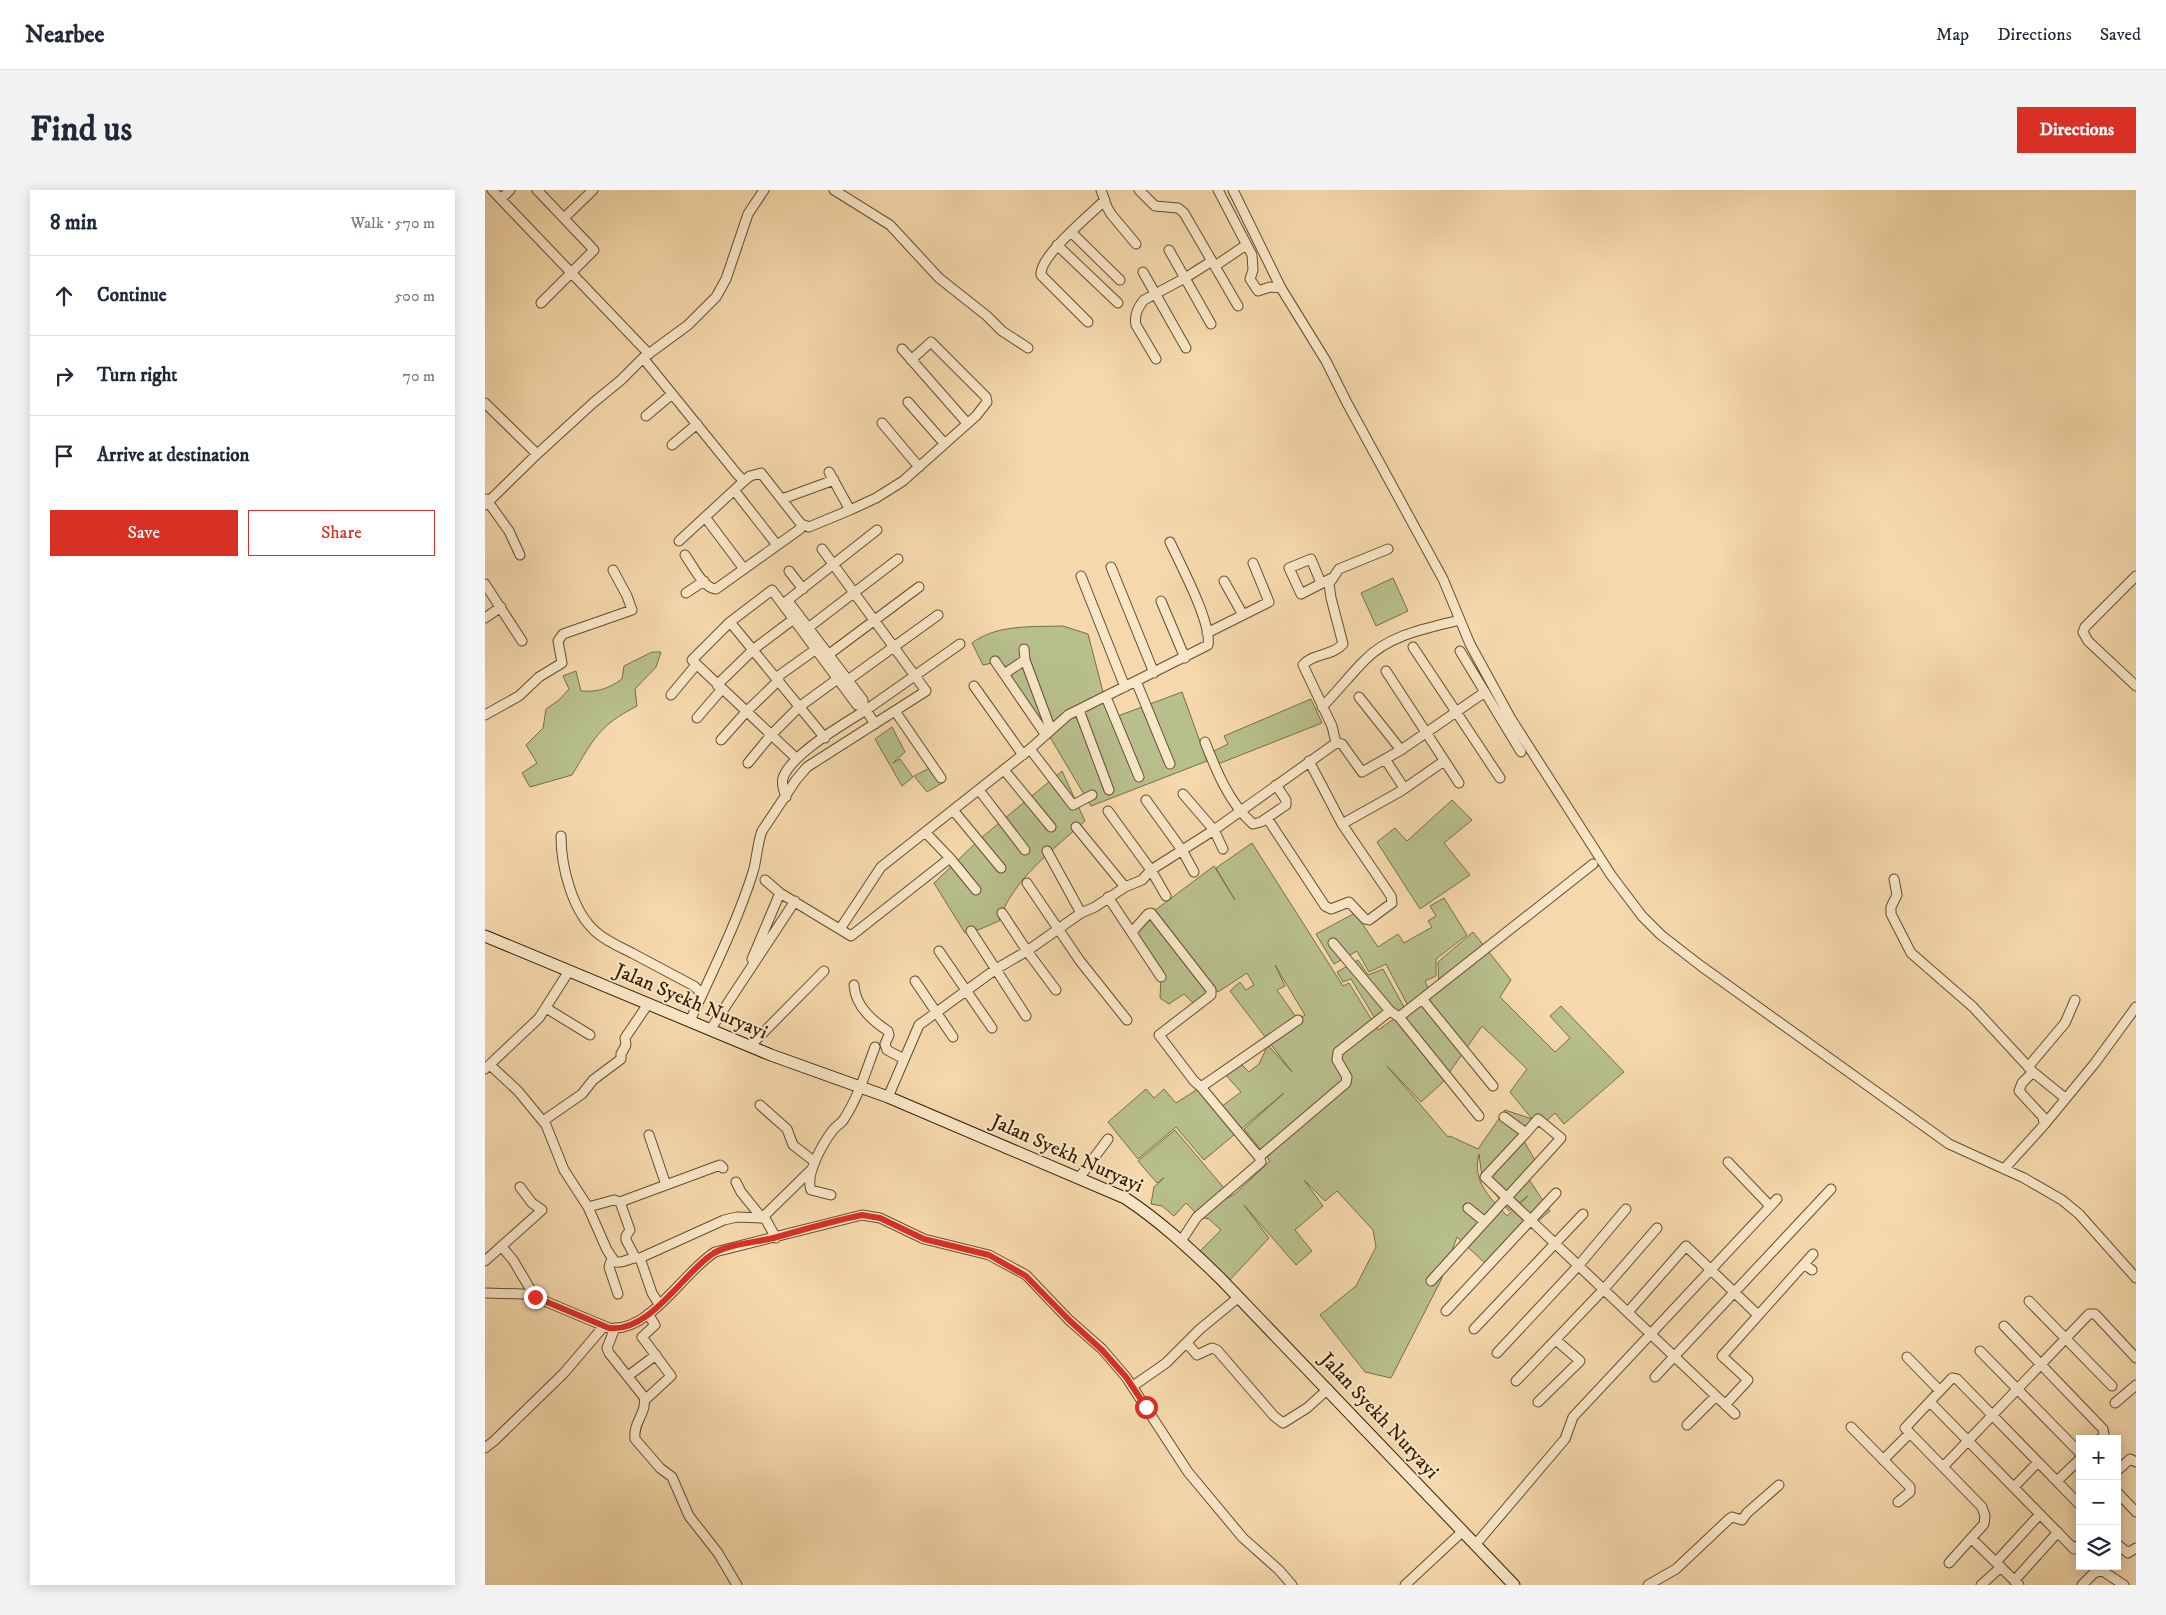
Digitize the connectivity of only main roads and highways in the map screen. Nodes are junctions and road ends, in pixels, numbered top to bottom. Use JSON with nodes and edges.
{"nodes":[{"id":1,"x":485,"y":936,"type":"edge"},
{"id":2,"x":1514,"y":1585,"type":"edge"}],
"edges":[{"from":1,"to":2,"type":"main road","name":"Jalan Syekh Nuryayi"}]}
